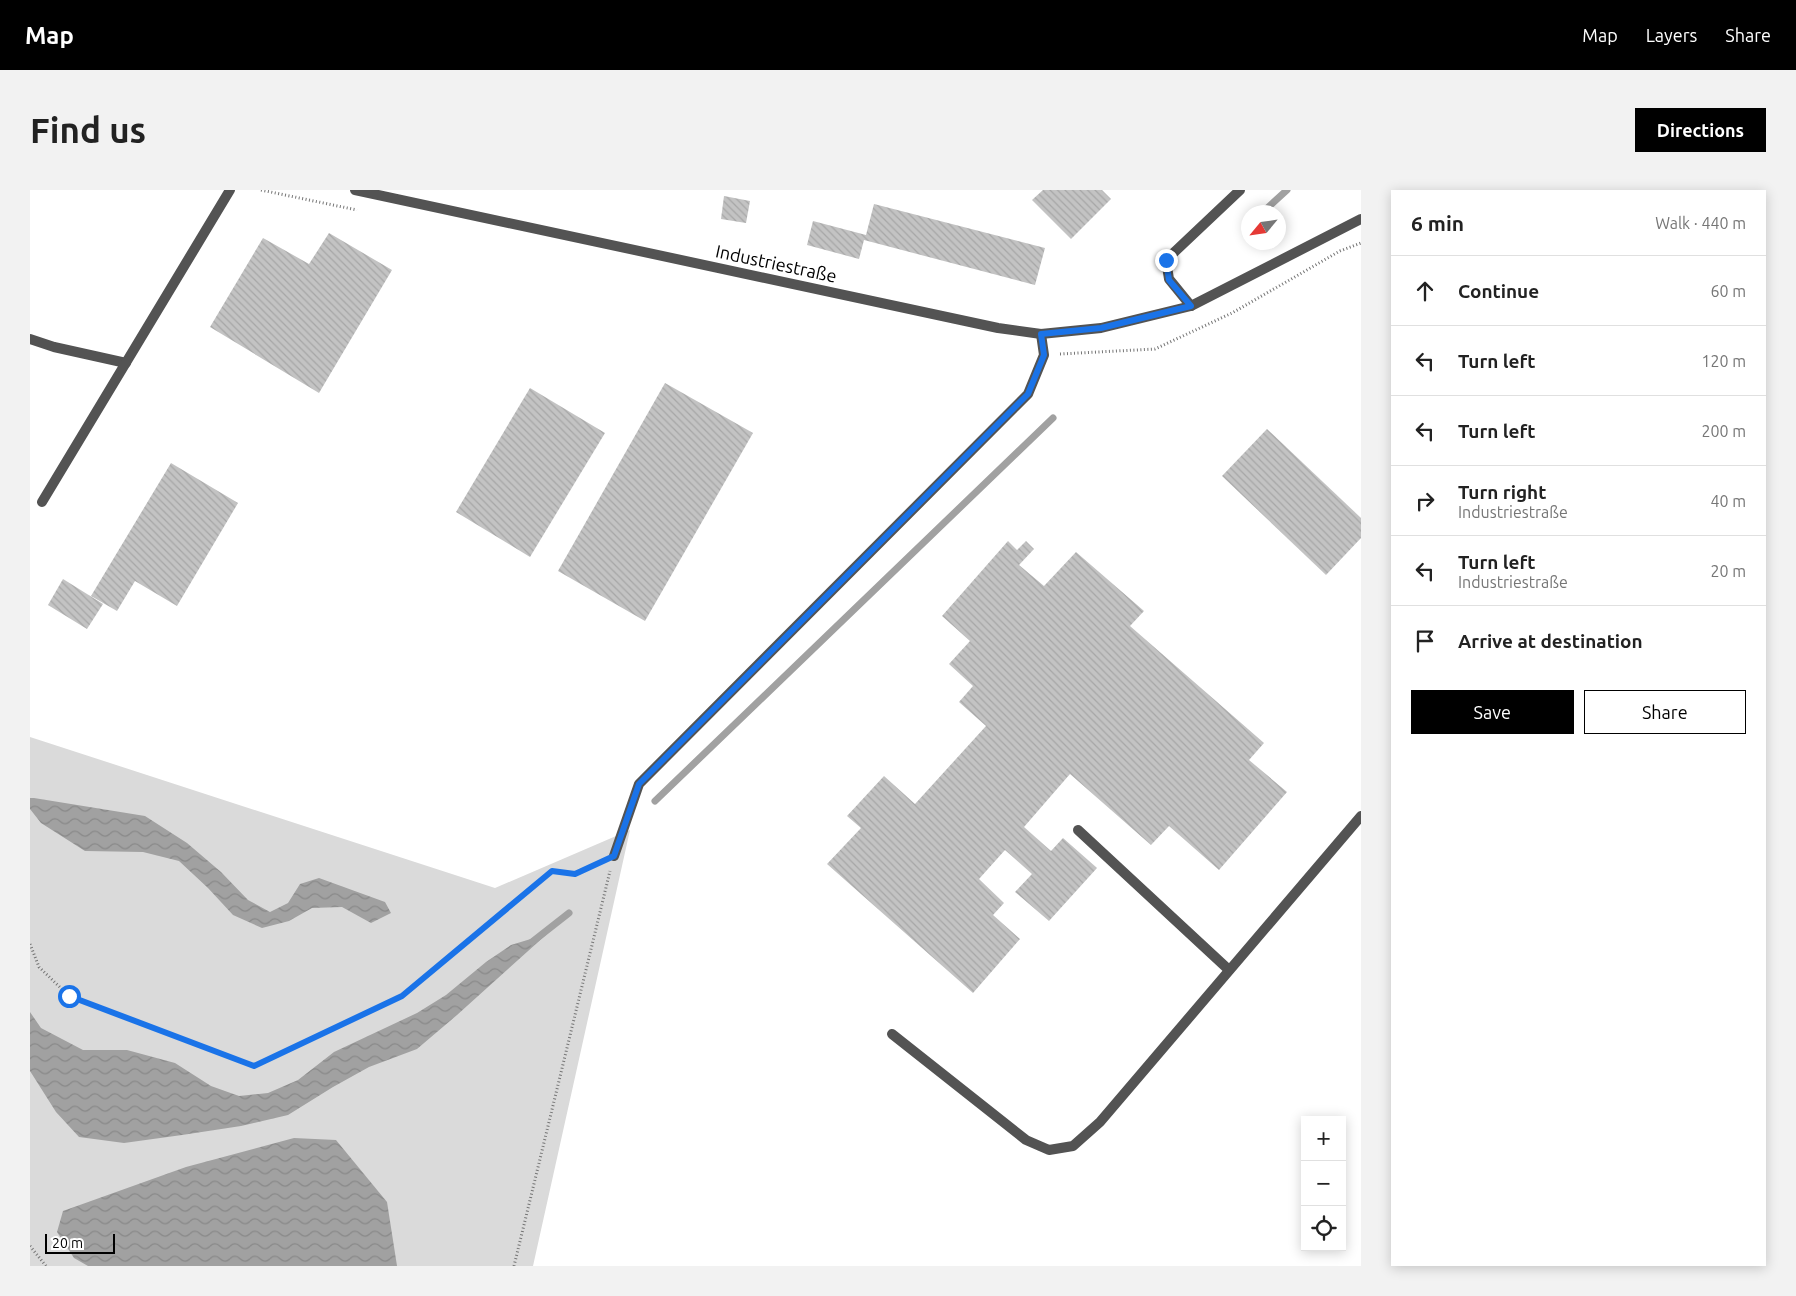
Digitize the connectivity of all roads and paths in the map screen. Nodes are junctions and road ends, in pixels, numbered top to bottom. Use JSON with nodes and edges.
{"nodes":[{"id":1,"x":230,"y":190,"type":"edge"},
{"id":2,"x":355,"y":190,"type":"edge"},
{"id":3,"x":1240,"y":190,"type":"edge"},
{"id":4,"x":1361,"y":219,"type":"edge"},
{"id":5,"x":1191,"y":306,"type":"junction"},
{"id":6,"x":1041,"y":334,"type":"junction"},
{"id":7,"x":30,"y":339,"type":"edge"},
{"id":8,"x":126,"y":363,"type":"junction"},
{"id":9,"x":42,"y":502,"type":"dead end"},
{"id":10,"x":1361,"y":816,"type":"edge"},
{"id":11,"x":1078,"y":830,"type":"dead end"},
{"id":12,"x":614,"y":856,"type":"junction"},
{"id":13,"x":30,"y":944,"type":"edge"},
{"id":14,"x":1229,"y":970,"type":"junction"},
{"id":15,"x":892,"y":1034,"type":"dead end"},
{"id":16,"x":30,"y":1246,"type":"edge"},
{"id":17,"x":46,"y":1266,"type":"edge"},
{"id":18,"x":514,"y":1266,"type":"edge"}],
"edges":[{"from":1,"to":8,"type":"street"},
{"from":2,"to":6,"type":"street","name":"Industriestraße"},
{"from":3,"to":5,"type":"street"},
{"from":4,"to":5,"type":"street","name":"Industriestraße"},
{"from":5,"to":6,"type":"street","name":"Industriestraße"},
{"from":6,"to":12,"type":"street"},
{"from":7,"to":8,"type":"street"},
{"from":8,"to":9,"type":"street"},
{"from":10,"to":14,"type":"street"},
{"from":11,"to":14,"type":"street"},
{"from":12,"to":13,"type":"path"},
{"from":12,"to":18,"type":"path"},
{"from":14,"to":15,"type":"street"},
{"from":16,"to":17,"type":"path"}]}
